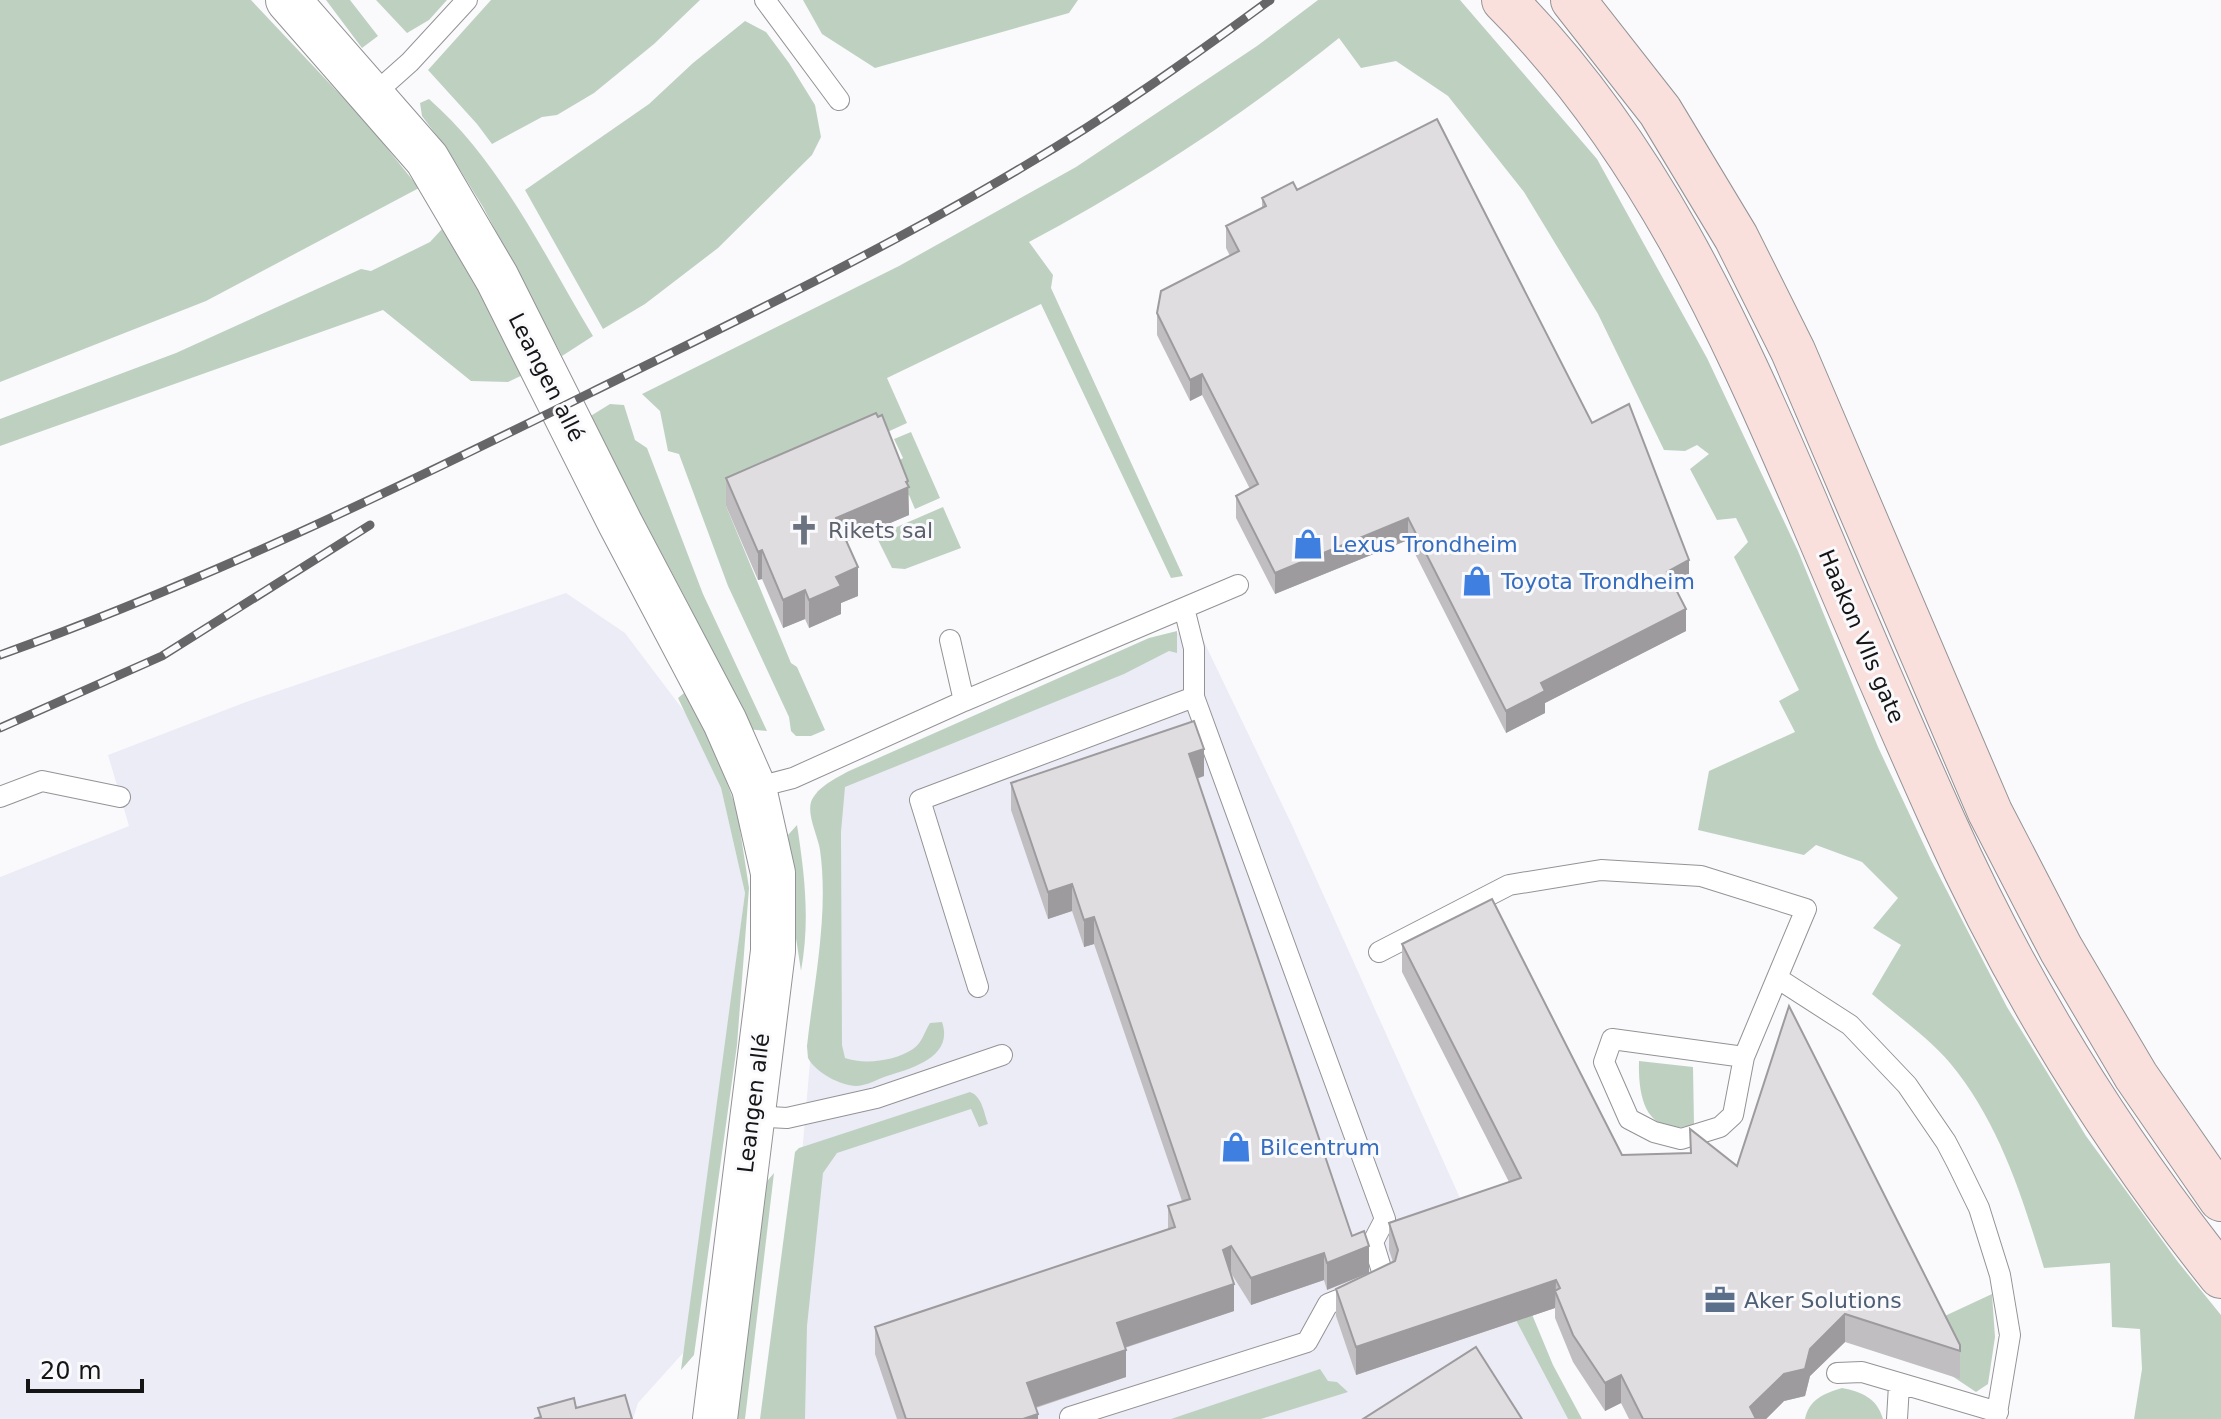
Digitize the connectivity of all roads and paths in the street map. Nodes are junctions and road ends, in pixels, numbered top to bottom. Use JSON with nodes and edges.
{"nodes":[{"id":1,"x":288,"y":0,"type":"edge"},
{"id":2,"x":467,"y":0,"type":"edge"},
{"id":3,"x":765,"y":0,"type":"edge"},
{"id":4,"x":1504,"y":0,"type":"edge"},
{"id":5,"x":1573,"y":0,"type":"edge"},
{"id":6,"x":373,"y":95,"type":"junction"},
{"id":7,"x":839,"y":100,"type":"dead end"},
{"id":8,"x":1238,"y":585,"type":"dead end"},
{"id":9,"x":1184,"y":608,"type":"junction"},
{"id":10,"x":950,"y":640,"type":"dead end"},
{"id":11,"x":1194,"y":697,"type":"junction"},
{"id":12,"x":964,"y":701,"type":"junction"},
{"id":13,"x":754,"y":788,"type":"junction"},
{"id":14,"x":0,"y":797,"type":"edge"},
{"id":15,"x":120,"y":797,"type":"dead end"},
{"id":16,"x":1379,"y":952,"type":"dead end"},
{"id":17,"x":1777,"y":978,"type":"junction"},
{"id":18,"x":978,"y":987,"type":"dead end"},
{"id":19,"x":1002,"y":1055,"type":"dead end"},
{"id":20,"x":1744,"y":1057,"type":"junction"},
{"id":21,"x":751,"y":1116,"type":"junction"},
{"id":22,"x":2221,"y":1199,"type":"edge"},
{"id":23,"x":2221,"y":1276,"type":"edge"},
{"id":24,"x":1837,"y":1373,"type":"dead end"},
{"id":25,"x":1899,"y":1385,"type":"junction"},
{"id":26,"x":1997,"y":1416,"type":"edge"},
{"id":27,"x":1070,"y":1417,"type":"dead end"},
{"id":28,"x":715,"y":1419,"type":"edge"},
{"id":29,"x":1897,"y":1419,"type":"edge"}],
"edges":[{"from":1,"to":6,"type":"street","name":"Leangen allé"},
{"from":2,"to":6,"type":"lane"},
{"from":3,"to":7,"type":"lane"},
{"from":4,"to":23,"type":"main road","name":"Haakon VIIs gate"},
{"from":5,"to":22,"type":"main road"},
{"from":6,"to":13,"type":"street","name":"Leangen allé"},
{"from":8,"to":9,"type":"lane"},
{"from":9,"to":11,"type":"lane"},
{"from":9,"to":12,"type":"lane"},
{"from":10,"to":12,"type":"lane"},
{"from":11,"to":18,"type":"lane"},
{"from":11,"to":27,"type":"lane"},
{"from":12,"to":13,"type":"lane"},
{"from":13,"to":21,"type":"street","name":"Leangen allé"},
{"from":14,"to":15,"type":"lane"},
{"from":16,"to":17,"type":"lane"},
{"from":17,"to":20,"type":"lane"},
{"from":17,"to":26,"type":"lane"},
{"from":19,"to":21,"type":"lane"},
{"from":20,"to":20,"type":"lane"},
{"from":21,"to":28,"type":"street","name":"Leangen allé"},
{"from":24,"to":25,"type":"lane"},
{"from":25,"to":26,"type":"lane"},
{"from":25,"to":29,"type":"lane"}]}
